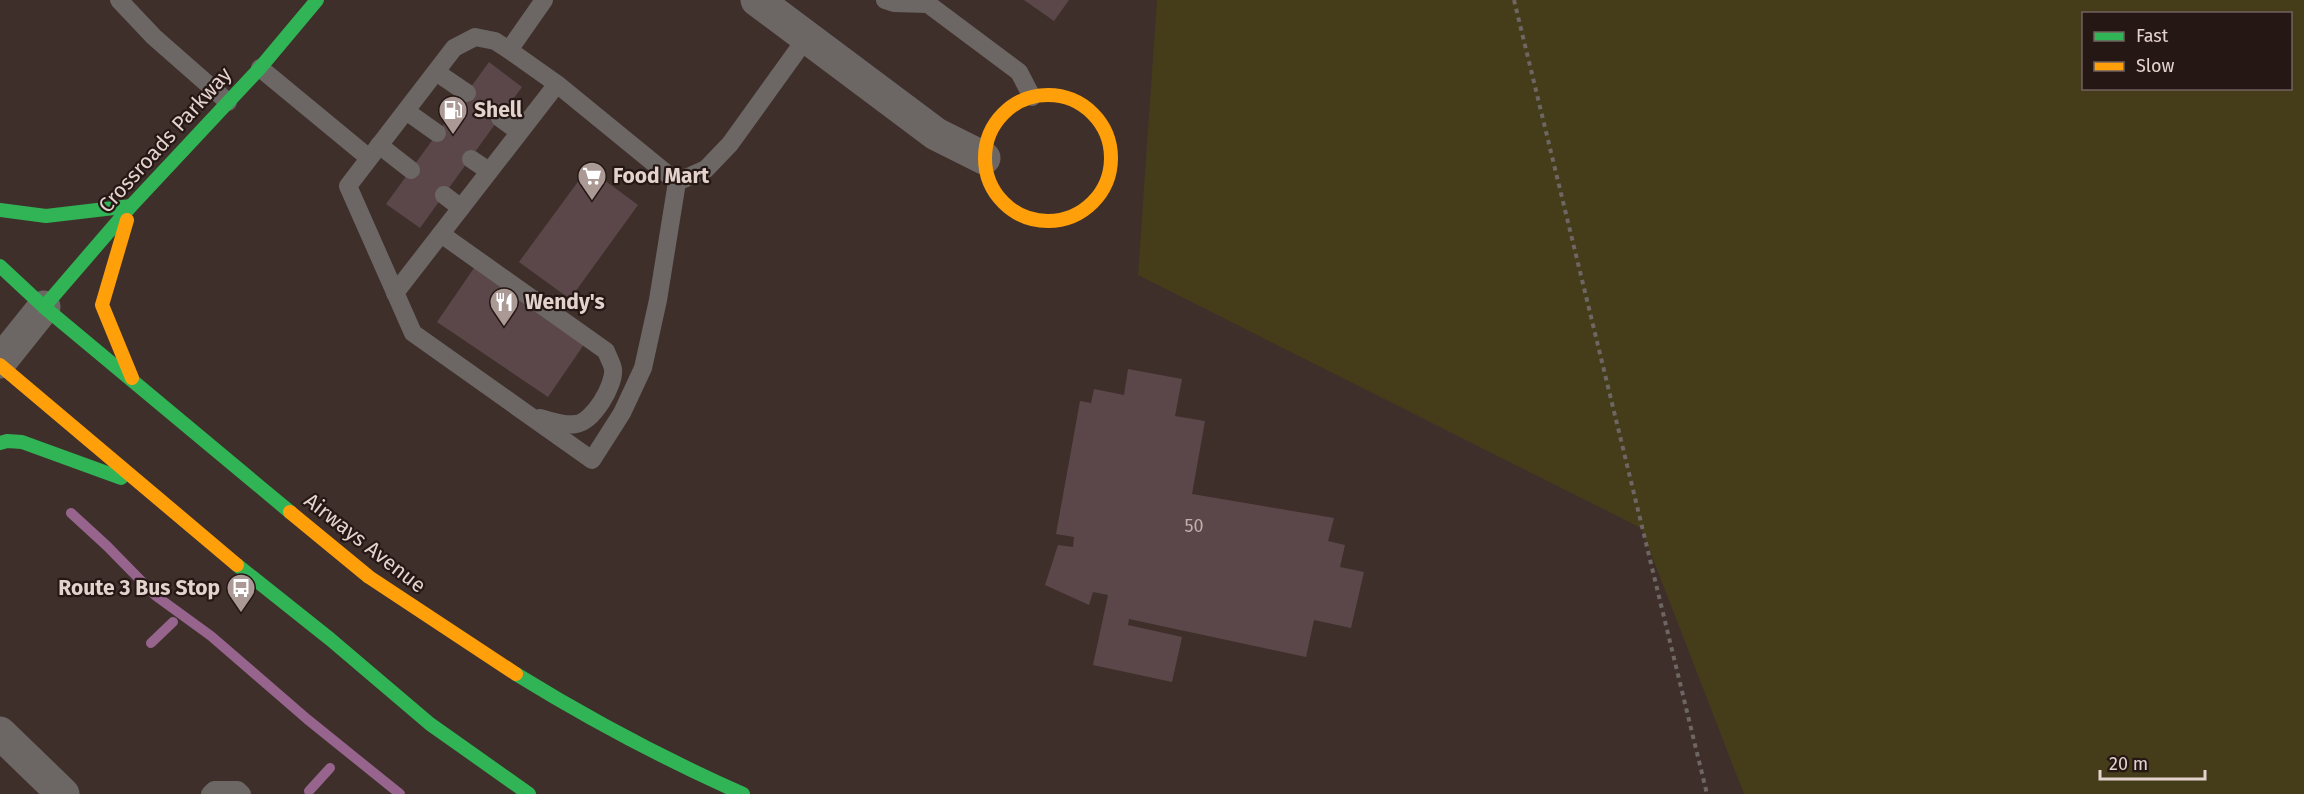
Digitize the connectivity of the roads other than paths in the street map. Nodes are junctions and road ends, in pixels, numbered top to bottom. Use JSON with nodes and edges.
{"nodes":[{"id":1,"x":119,"y":0,"type":"edge"},
{"id":2,"x":317,"y":0,"type":"edge"},
{"id":3,"x":544,"y":0,"type":"edge"},
{"id":4,"x":757,"y":0,"type":"edge"},
{"id":5,"x":885,"y":0,"type":"edge"},
{"id":6,"x":928,"y":2,"type":"edge"},
{"id":7,"x":807,"y":37,"type":"junction"},
{"id":8,"x":509,"y":50,"type":"junction"},
{"id":9,"x":260,"y":68,"type":"junction"},
{"id":10,"x":436,"y":72,"type":"junction"},
{"id":11,"x":556,"y":84,"type":"junction"},
{"id":12,"x":467,"y":93,"type":"dead end"},
{"id":13,"x":1032,"y":97,"type":"junction"},
{"id":14,"x":228,"y":102,"type":"junction"},
{"id":15,"x":406,"y":111,"type":"junction"},
{"id":16,"x":500,"y":118,"type":"dead end"},
{"id":17,"x":519,"y":132,"type":"junction"},
{"id":18,"x":437,"y":133,"type":"dead end"},
{"id":19,"x":374,"y":152,"type":"junction"},
{"id":20,"x":984,"y":158,"type":"junction"},
{"id":21,"x":471,"y":159,"type":"dead end"},
{"id":22,"x":411,"y":170,"type":"dead end"},
{"id":23,"x":489,"y":171,"type":"junction"},
{"id":24,"x":677,"y":182,"type":"junction"},
{"id":25,"x":444,"y":195,"type":"dead end"},
{"id":26,"x":131,"y":206,"type":"junction"},
{"id":27,"x":461,"y":208,"type":"junction"},
{"id":28,"x":0,"y":210,"type":"edge"},
{"id":29,"x":441,"y":234,"type":"junction"},
{"id":30,"x":0,"y":266,"type":"edge"},
{"id":31,"x":395,"y":293,"type":"junction"},
{"id":32,"x":44,"y":308,"type":"junction"},
{"id":33,"x":0,"y":364,"type":"edge"},
{"id":34,"x":133,"y":382,"type":"junction"},
{"id":35,"x":526,"y":413,"type":"junction"},
{"id":36,"x":0,"y":443,"type":"edge"},
{"id":37,"x":141,"y":485,"type":"junction"},
{"id":38,"x":0,"y":733,"type":"edge"},
{"id":39,"x":63,"y":794,"type":"edge"},
{"id":40,"x":210,"y":794,"type":"edge"},
{"id":41,"x":242,"y":794,"type":"edge"},
{"id":42,"x":529,"y":794,"type":"edge"},
{"id":43,"x":743,"y":794,"type":"edge"}],
"edges":[{"from":1,"to":14,"type":"lane"},
{"from":2,"to":9,"type":"main road","name":"Crossroads Parkway"},
{"from":3,"to":8,"type":"lane"},
{"from":4,"to":7,"type":"street"},
{"from":5,"to":6,"type":"lane"},
{"from":6,"to":13,"type":"lane"},
{"from":7,"to":20,"type":"street"},
{"from":7,"to":24,"type":"lane"},
{"from":8,"to":10,"type":"lane"},
{"from":8,"to":11,"type":"lane"},
{"from":9,"to":14,"type":"main road","name":"Crossroads Parkway"},
{"from":9,"to":19,"type":"lane"},
{"from":10,"to":12,"type":"lane"},
{"from":10,"to":15,"type":"lane"},
{"from":11,"to":17,"type":"lane"},
{"from":11,"to":24,"type":"lane"},
{"from":13,"to":20,"type":"main road"},
{"from":13,"to":20,"type":"main road"},
{"from":14,"to":26,"type":"main road","name":"Crossroads Parkway"},
{"from":15,"to":18,"type":"lane"},
{"from":15,"to":19,"type":"lane"},
{"from":16,"to":17,"type":"lane"},
{"from":17,"to":23,"type":"lane"},
{"from":19,"to":22,"type":"lane"},
{"from":19,"to":31,"type":"lane"},
{"from":21,"to":23,"type":"lane"},
{"from":23,"to":27,"type":"lane"},
{"from":24,"to":35,"type":"lane"},
{"from":25,"to":27,"type":"lane"},
{"from":26,"to":28,"type":"main road"},
{"from":26,"to":32,"type":"main road","name":"Crossroads Parkway"},
{"from":26,"to":34,"type":"main road"},
{"from":27,"to":29,"type":"lane"},
{"from":29,"to":31,"type":"lane"},
{"from":29,"to":35,"type":"lane"},
{"from":30,"to":32,"type":"main road","name":"Airways Avenue"},
{"from":31,"to":35,"type":"lane"},
{"from":32,"to":33,"type":"street"},
{"from":32,"to":34,"type":"main road","name":"Airways Avenue"},
{"from":33,"to":37,"type":"main road"},
{"from":34,"to":43,"type":"main road","name":"Airways Avenue"},
{"from":36,"to":37,"type":"main road"},
{"from":37,"to":42,"type":"main road"},
{"from":38,"to":39,"type":"street"},
{"from":40,"to":41,"type":"lane"}]}
